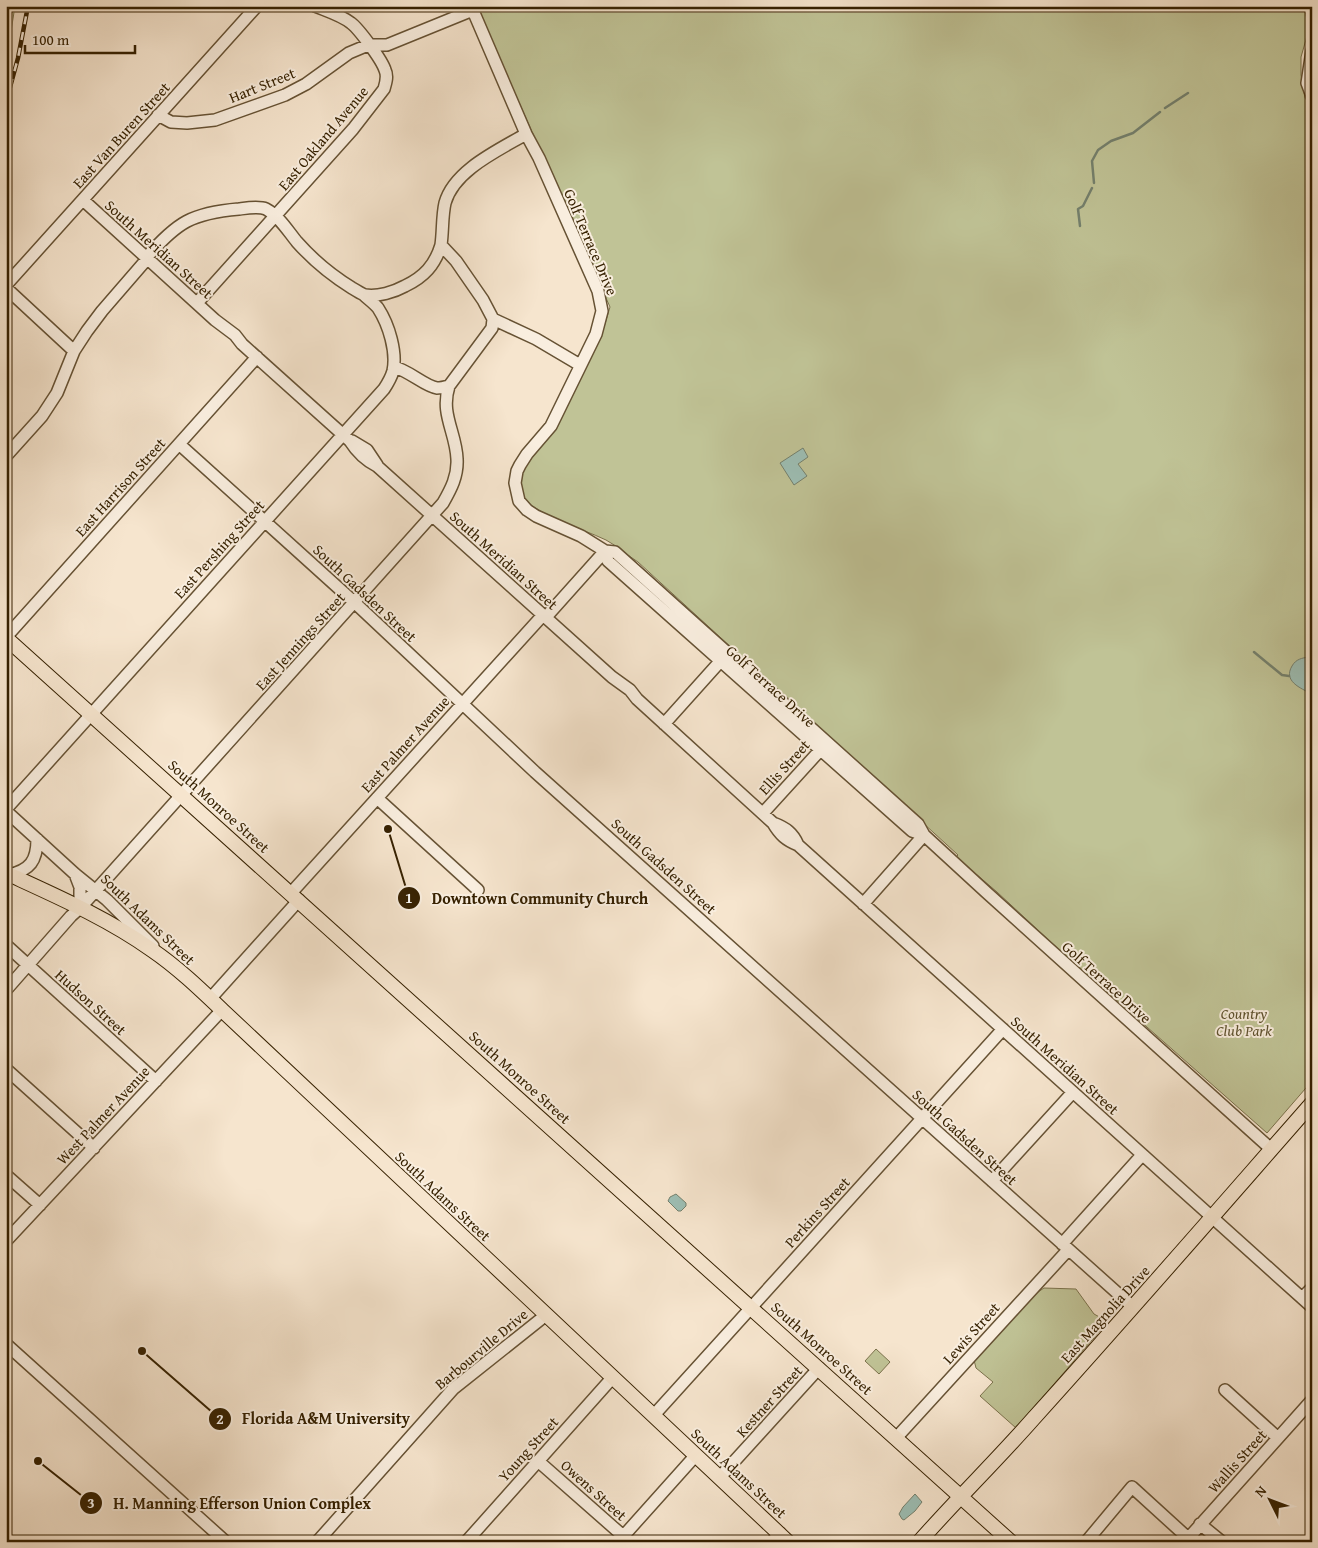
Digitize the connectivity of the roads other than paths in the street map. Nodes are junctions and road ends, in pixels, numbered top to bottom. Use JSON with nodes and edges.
{"nodes":[{"id":1,"x":258,"y":6,"type":"edge"},
{"id":2,"x":315,"y":6,"type":"edge"},
{"id":3,"x":472,"y":8,"type":"edge"},
{"id":4,"x":368,"y":45,"type":"junction"},
{"id":5,"x":1312,"y":51,"type":"edge"},
{"id":6,"x":1312,"y":96,"type":"edge"},
{"id":7,"x":158,"y":115,"type":"junction"},
{"id":8,"x":526,"y":134,"type":"junction"},
{"id":9,"x":83,"y":200,"type":"junction"},
{"id":10,"x":276,"y":216,"type":"junction"},
{"id":11,"x":441,"y":245,"type":"junction"},
{"id":12,"x":147,"y":258,"type":"junction"},
{"id":13,"x":6,"y":287,"type":"edge"},
{"id":14,"x":364,"y":295,"type":"junction"},
{"id":15,"x":197,"y":303,"type":"junction"},
{"id":16,"x":493,"y":319,"type":"junction"},
{"id":17,"x":74,"y":352,"type":"junction"},
{"id":18,"x":257,"y":357,"type":"junction"},
{"id":19,"x":580,"y":366,"type":"junction"},
{"id":20,"x":394,"y":367,"type":"junction"},
{"id":21,"x":449,"y":386,"type":"junction"},
{"id":22,"x":347,"y":438,"type":"junction"},
{"id":23,"x":179,"y":444,"type":"junction"},
{"id":24,"x":6,"y":456,"type":"edge"},
{"id":25,"x":432,"y":516,"type":"junction"},
{"id":26,"x":265,"y":521,"type":"junction"},
{"id":27,"x":606,"y":551,"type":"junction"},
{"id":28,"x":354,"y":602,"type":"junction"},
{"id":29,"x":544,"y":616,"type":"junction"},
{"id":30,"x":6,"y":637,"type":"edge"},
{"id":31,"x":724,"y":657,"type":"junction"},
{"id":32,"x":462,"y":703,"type":"junction"},
{"id":33,"x":91,"y":714,"type":"junction"},
{"id":34,"x":664,"y":724,"type":"junction"},
{"id":35,"x":824,"y":746,"type":"junction"},
{"id":36,"x":182,"y":794,"type":"junction"},
{"id":37,"x":377,"y":798,"type":"junction"},
{"id":38,"x":6,"y":810,"type":"edge"},
{"id":39,"x":763,"y":813,"type":"junction"},
{"id":40,"x":924,"y":835,"type":"junction"},
{"id":41,"x":37,"y":839,"type":"junction"},
{"id":42,"x":8,"y":874,"type":"edge"},
{"id":43,"x":75,"y":874,"type":"junction"},
{"id":44,"x":96,"y":890,"type":"junction"},
{"id":45,"x":478,"y":890,"type":"dead end"},
{"id":46,"x":295,"y":897,"type":"junction"},
{"id":47,"x":863,"y":904,"type":"junction"},
{"id":48,"x":80,"y":908,"type":"junction"},
{"id":49,"x":6,"y":945,"type":"edge"},
{"id":50,"x":168,"y":962,"type":"junction"},
{"id":51,"x":29,"y":965,"type":"junction"},
{"id":52,"x":6,"y":990,"type":"edge"},
{"id":53,"x":210,"y":999,"type":"junction"},
{"id":54,"x":222,"y":1010,"type":"junction"},
{"id":55,"x":1003,"y":1028,"type":"junction"},
{"id":56,"x":6,"y":1069,"type":"edge"},
{"id":57,"x":156,"y":1080,"type":"junction"},
{"id":58,"x":1072,"y":1092,"type":"junction"},
{"id":59,"x":1312,"y":1103,"type":"edge"},
{"id":60,"x":922,"y":1118,"type":"junction"},
{"id":61,"x":94,"y":1148,"type":"junction"},
{"id":62,"x":1271,"y":1150,"type":"junction"},
{"id":63,"x":1142,"y":1155,"type":"junction"},
{"id":64,"x":6,"y":1175,"type":"edge"},
{"id":65,"x":992,"y":1181,"type":"junction"},
{"id":66,"x":40,"y":1206,"type":"junction"},
{"id":67,"x":1212,"y":1218,"type":"junction"},
{"id":68,"x":6,"y":1242,"type":"edge"},
{"id":69,"x":1065,"y":1247,"type":"junction"},
{"id":70,"x":1312,"y":1288,"type":"edge"},
{"id":71,"x":1302,"y":1298,"type":"junction"},
{"id":72,"x":752,"y":1307,"type":"junction"},
{"id":73,"x":1133,"y":1307,"type":"junction"},
{"id":74,"x":1312,"y":1307,"type":"edge"},
{"id":75,"x":546,"y":1315,"type":"junction"},
{"id":76,"x":6,"y":1344,"type":"edge"},
{"id":77,"x":819,"y":1368,"type":"junction"},
{"id":78,"x":613,"y":1377,"type":"junction"},
{"id":79,"x":1225,"y":1390,"type":"dead end"},
{"id":80,"x":1312,"y":1400,"type":"edge"},
{"id":81,"x":654,"y":1415,"type":"junction"},
{"id":82,"x":897,"y":1437,"type":"junction"},
{"id":83,"x":1278,"y":1438,"type":"junction"},
{"id":84,"x":696,"y":1455,"type":"junction"},
{"id":85,"x":538,"y":1461,"type":"junction"},
{"id":86,"x":720,"y":1477,"type":"junction"},
{"id":87,"x":960,"y":1495,"type":"junction"},
{"id":88,"x":1200,"y":1524,"type":"junction"},
{"id":89,"x":780,"y":1539,"type":"edge"},
{"id":90,"x":624,"y":1540,"type":"edge"},
{"id":91,"x":1186,"y":1540,"type":"edge"},
{"id":92,"x":226,"y":1542,"type":"edge"},
{"id":93,"x":317,"y":1542,"type":"edge"},
{"id":94,"x":466,"y":1542,"type":"edge"},
{"id":95,"x":919,"y":1542,"type":"edge"},
{"id":96,"x":1012,"y":1542,"type":"edge"},
{"id":97,"x":1086,"y":1542,"type":"edge"},
{"id":98,"x":1222,"y":1542,"type":"edge"}],
"edges":[{"from":1,"to":7,"type":"street","name":"East Van Buren Street"},
{"from":2,"to":4,"type":"street","name":"East Oakland Avenue"},
{"from":3,"to":4,"type":"street"},
{"from":3,"to":8,"type":"street","name":"Golf Terrace Drive"},
{"from":4,"to":7,"type":"street","name":"Hart Street"},
{"from":4,"to":10,"type":"street","name":"East Oakland Avenue"},
{"from":5,"to":6,"type":"street"},
{"from":7,"to":9,"type":"street","name":"East Van Buren Street"},
{"from":8,"to":11,"type":"street"},
{"from":8,"to":19,"type":"street","name":"Golf Terrace Drive"},
{"from":9,"to":12,"type":"street","name":"South Meridian Street"},
{"from":9,"to":13,"type":"street","name":"East Van Buren Street"},
{"from":10,"to":12,"type":"street"},
{"from":10,"to":14,"type":"street"},
{"from":10,"to":15,"type":"street"},
{"from":11,"to":14,"type":"street"},
{"from":11,"to":16,"type":"street"},
{"from":12,"to":15,"type":"street","name":"South Meridian Street"},
{"from":12,"to":17,"type":"street"},
{"from":13,"to":17,"type":"street"},
{"from":14,"to":20,"type":"street"},
{"from":15,"to":18,"type":"street","name":"South Meridian Street"},
{"from":16,"to":19,"type":"street"},
{"from":16,"to":21,"type":"street","name":"East Jennings Street"},
{"from":17,"to":24,"type":"street"},
{"from":18,"to":22,"type":"street","name":"South Meridian Street"},
{"from":18,"to":23,"type":"street","name":"East Harrison Street"},
{"from":19,"to":27,"type":"street","name":"Golf Terrace Drive"},
{"from":20,"to":21,"type":"street"},
{"from":20,"to":22,"type":"street","name":"East Pershing Street"},
{"from":21,"to":25,"type":"street","name":"East Jennings Street"},
{"from":22,"to":25,"type":"street","name":"South Meridian Street"},
{"from":22,"to":26,"type":"street","name":"East Pershing Street"},
{"from":23,"to":26,"type":"street","name":"South Gadsden Street"},
{"from":23,"to":30,"type":"street","name":"East Harrison Street"},
{"from":25,"to":28,"type":"street","name":"East Jennings Street"},
{"from":25,"to":29,"type":"street","name":"South Meridian Street"},
{"from":26,"to":28,"type":"street","name":"South Gadsden Street"},
{"from":26,"to":33,"type":"street","name":"East Pershing Street"},
{"from":27,"to":29,"type":"street","name":"East Palmer Avenue"},
{"from":27,"to":31,"type":"street","name":"Golf Terrace Drive"},
{"from":28,"to":32,"type":"street","name":"South Gadsden Street"},
{"from":28,"to":36,"type":"street","name":"East Jennings Street"},
{"from":29,"to":32,"type":"street","name":"East Palmer Avenue"},
{"from":29,"to":34,"type":"street","name":"South Meridian Street"},
{"from":30,"to":33,"type":"main road","name":"South Monroe Street"},
{"from":31,"to":34,"type":"street"},
{"from":31,"to":35,"type":"street","name":"Golf Terrace Drive"},
{"from":32,"to":37,"type":"street","name":"East Palmer Avenue"},
{"from":32,"to":60,"type":"street","name":"South Gadsden Street"},
{"from":33,"to":36,"type":"main road","name":"South Monroe Street"},
{"from":33,"to":38,"type":"street","name":"East Pershing Street"},
{"from":34,"to":39,"type":"street","name":"South Meridian Street"},
{"from":35,"to":39,"type":"street","name":"Ellis Street"},
{"from":35,"to":40,"type":"street","name":"Golf Terrace Drive"},
{"from":36,"to":44,"type":"street","name":"East Jennings Street"},
{"from":36,"to":46,"type":"main road","name":"South Monroe Street"},
{"from":37,"to":45,"type":"street"},
{"from":37,"to":46,"type":"street","name":"East Palmer Avenue"},
{"from":38,"to":41,"type":"street","name":"South Adams Street"},
{"from":39,"to":47,"type":"street","name":"South Meridian Street"},
{"from":40,"to":47,"type":"street"},
{"from":40,"to":62,"type":"street","name":"Golf Terrace Drive"},
{"from":41,"to":42,"type":"street"},
{"from":41,"to":43,"type":"street","name":"South Adams Street"},
{"from":42,"to":48,"type":"main road"},
{"from":43,"to":44,"type":"street","name":"South Adams Street"},
{"from":43,"to":48,"type":"street","name":"South Adams Street"},
{"from":44,"to":48,"type":"street","name":"East Jennings Street"},
{"from":44,"to":50,"type":"street","name":"South Adams Street"},
{"from":46,"to":53,"type":"street","name":"East Palmer Avenue"},
{"from":46,"to":72,"type":"main road","name":"South Monroe Street"},
{"from":47,"to":55,"type":"street","name":"South Meridian Street"},
{"from":48,"to":50,"type":"main road"},
{"from":48,"to":51,"type":"street","name":"East Jennings Street"},
{"from":49,"to":51,"type":"street","name":"Hudson Street"},
{"from":50,"to":53,"type":"main road","name":"South Adams Street"},
{"from":51,"to":52,"type":"street","name":"East Jennings Street"},
{"from":51,"to":57,"type":"street","name":"Hudson Street"},
{"from":53,"to":54,"type":"main road","name":"South Adams Street"},
{"from":54,"to":57,"type":"street","name":"West Palmer Avenue"},
{"from":54,"to":75,"type":"main road","name":"South Adams Street"},
{"from":55,"to":58,"type":"street","name":"South Meridian Street"},
{"from":55,"to":60,"type":"street","name":"Perkins Street"},
{"from":56,"to":61,"type":"street"},
{"from":57,"to":61,"type":"street","name":"West Palmer Avenue"},
{"from":58,"to":63,"type":"street","name":"South Meridian Street"},
{"from":58,"to":65,"type":"street"},
{"from":59,"to":62,"type":"main road","name":"East Magnolia Drive"},
{"from":60,"to":65,"type":"street","name":"South Gadsden Street"},
{"from":60,"to":72,"type":"street","name":"Perkins Street"},
{"from":61,"to":66,"type":"street","name":"West Palmer Avenue"},
{"from":62,"to":67,"type":"main road","name":"East Magnolia Drive"},
{"from":63,"to":67,"type":"street","name":"South Meridian Street"},
{"from":63,"to":69,"type":"street","name":"Lewis Street"},
{"from":64,"to":66,"type":"street"},
{"from":65,"to":69,"type":"street","name":"South Gadsden Street"},
{"from":66,"to":68,"type":"street","name":"West Palmer Avenue"},
{"from":67,"to":71,"type":"street","name":"South Meridian Street"},
{"from":67,"to":73,"type":"main road","name":"East Magnolia Drive"},
{"from":69,"to":73,"type":"street","name":"South Gadsden Street"},
{"from":69,"to":82,"type":"street","name":"Lewis Street"},
{"from":70,"to":71,"type":"street"},
{"from":71,"to":74,"type":"street","name":"South Meridian Street"},
{"from":72,"to":77,"type":"main road","name":"South Monroe Street"},
{"from":72,"to":81,"type":"street","name":"Perkins Street"},
{"from":73,"to":87,"type":"main road","name":"East Magnolia Drive"},
{"from":75,"to":78,"type":"main road","name":"South Adams Street"},
{"from":75,"to":93,"type":"street","name":"Barbourville Drive"},
{"from":76,"to":92,"type":"street"},
{"from":77,"to":82,"type":"main road","name":"South Monroe Street"},
{"from":77,"to":86,"type":"street","name":"Kestner Street"},
{"from":78,"to":81,"type":"main road","name":"South Adams Street"},
{"from":78,"to":85,"type":"street","name":"Young Street"},
{"from":79,"to":83,"type":"street"},
{"from":80,"to":83,"type":"street","name":"Wallis Street"},
{"from":81,"to":84,"type":"main road","name":"South Adams Street"},
{"from":82,"to":87,"type":"main road","name":"South Monroe Street"},
{"from":83,"to":88,"type":"street","name":"Wallis Street"},
{"from":84,"to":86,"type":"main road","name":"South Adams Street"},
{"from":84,"to":90,"type":"street"},
{"from":85,"to":90,"type":"street","name":"Owens Street"},
{"from":85,"to":94,"type":"street","name":"Young Street"},
{"from":86,"to":89,"type":"main road","name":"South Adams Street"},
{"from":87,"to":95,"type":"main road","name":"East Magnolia Drive"},
{"from":87,"to":96,"type":"main road","name":"South Monroe Street"},
{"from":88,"to":91,"type":"street","name":"Wallis Street"},
{"from":88,"to":98,"type":"street"},
{"from":91,"to":97,"type":"street"}]}
